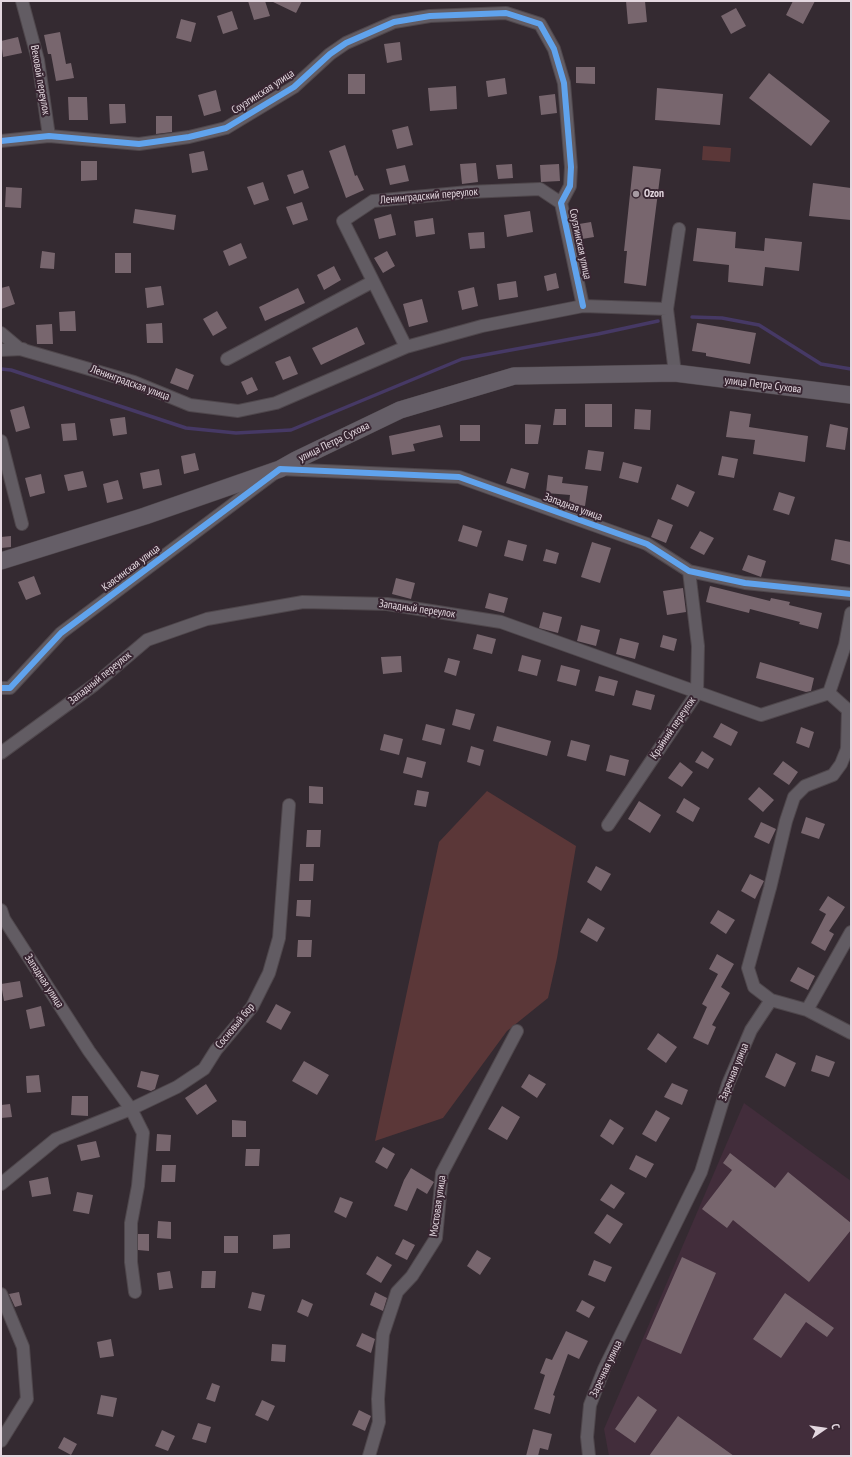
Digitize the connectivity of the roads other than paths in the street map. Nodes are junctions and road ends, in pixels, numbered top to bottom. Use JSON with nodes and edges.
{"nodes":[{"id":1,"x":22,"y":1,"type":"edge"},
{"id":2,"x":49,"y":136,"type":"junction"},
{"id":3,"x":1,"y":141,"type":"edge"},
{"id":4,"x":561,"y":203,"type":"junction"},
{"id":5,"x":679,"y":229,"type":"dead end"},
{"id":6,"x":372,"y":282,"type":"junction"},
{"id":7,"x":583,"y":306,"type":"junction"},
{"id":8,"x":667,"y":309,"type":"junction"},
{"id":9,"x":1,"y":333,"type":"edge"},
{"id":10,"x":406,"y":347,"type":"junction"},
{"id":11,"x":23,"y":349,"type":"junction"},
{"id":12,"x":1,"y":350,"type":"edge"},
{"id":13,"x":227,"y":359,"type":"dead end"},
{"id":14,"x":675,"y":374,"type":"junction"},
{"id":15,"x":851,"y":395,"type":"edge"},
{"id":16,"x":1,"y":441,"type":"edge"},
{"id":17,"x":280,"y":469,"type":"junction"},
{"id":18,"x":22,"y":524,"type":"dead end"},
{"id":19,"x":1,"y":561,"type":"edge"},
{"id":20,"x":689,"y":571,"type":"junction"},
{"id":21,"x":851,"y":594,"type":"edge"},
{"id":22,"x":851,"y":613,"type":"edge"},
{"id":23,"x":5,"y":688,"type":"edge"},
{"id":24,"x":697,"y":693,"type":"junction"},
{"id":25,"x":829,"y":693,"type":"junction"},
{"id":26,"x":1,"y":697,"type":"edge"},
{"id":27,"x":850,"y":710,"type":"edge"},
{"id":28,"x":1,"y":752,"type":"edge"},
{"id":29,"x":289,"y":805,"type":"dead end"},
{"id":30,"x":608,"y":825,"type":"dead end"},
{"id":31,"x":2,"y":916,"type":"edge"},
{"id":32,"x":851,"y":932,"type":"edge"},
{"id":33,"x":771,"y":1000,"type":"junction"},
{"id":34,"x":806,"y":1010,"type":"junction"},
{"id":35,"x":517,"y":1031,"type":"dead end"},
{"id":36,"x":851,"y":1033,"type":"edge"},
{"id":37,"x":131,"y":1109,"type":"junction"},
{"id":38,"x":1,"y":1184,"type":"edge"},
{"id":39,"x":135,"y":1292,"type":"dead end"},
{"id":40,"x":1,"y":1294,"type":"edge"},
{"id":41,"x":1,"y":1441,"type":"edge"},
{"id":42,"x":369,"y":1456,"type":"edge"},
{"id":43,"x":589,"y":1456,"type":"edge"}],
"edges":[{"from":1,"to":2,"type":"street","name":"Вековой переулок"},
{"from":2,"to":3,"type":"street","name":"Соузгинская улица"},
{"from":2,"to":4,"type":"street","name":"Соузгинская улица"},
{"from":4,"to":6,"type":"street","name":"Ленинградский переулок"},
{"from":4,"to":7,"type":"street","name":"Соузгинская улица"},
{"from":5,"to":8,"type":"street"},
{"from":6,"to":10,"type":"street","name":"Ленинградский переулок"},
{"from":6,"to":13,"type":"street"},
{"from":7,"to":8,"type":"street"},
{"from":7,"to":10,"type":"street"},
{"from":8,"to":14,"type":"street"},
{"from":9,"to":11,"type":"street","name":"Ленинградская улица"},
{"from":10,"to":11,"type":"street","name":"Ленинградская улица"},
{"from":11,"to":12,"type":"street","name":"Ленинградская улица"},
{"from":14,"to":15,"type":"street","name":"улица Петра Сухова"},
{"from":14,"to":17,"type":"street","name":"улица Петра Сухова"},
{"from":16,"to":18,"type":"street"},
{"from":17,"to":19,"type":"street","name":"улица Петра Сухова"},
{"from":17,"to":20,"type":"street","name":"Западная улица"},
{"from":17,"to":23,"type":"street","name":"Каясинская улица"},
{"from":20,"to":21,"type":"street","name":"Западная улица"},
{"from":20,"to":24,"type":"street","name":"Крайний переулок"},
{"from":22,"to":25,"type":"street"},
{"from":23,"to":26,"type":"street"},
{"from":24,"to":25,"type":"street","name":"Западный переулок"},
{"from":24,"to":28,"type":"street","name":"Западный переулок"},
{"from":24,"to":30,"type":"street","name":"Крайний переулок"},
{"from":25,"to":27,"type":"street"},
{"from":27,"to":33,"type":"street"},
{"from":29,"to":37,"type":"street","name":"Сосновый бор"},
{"from":31,"to":37,"type":"street","name":"Западная улица"},
{"from":32,"to":34,"type":"street"},
{"from":33,"to":34,"type":"street"},
{"from":33,"to":43,"type":"street","name":"Заречная улица"},
{"from":34,"to":36,"type":"street"},
{"from":35,"to":42,"type":"street","name":"Мостовая улица"},
{"from":37,"to":38,"type":"street","name":"Сосновый бор"},
{"from":37,"to":39,"type":"street"},
{"from":40,"to":41,"type":"street"}]}
